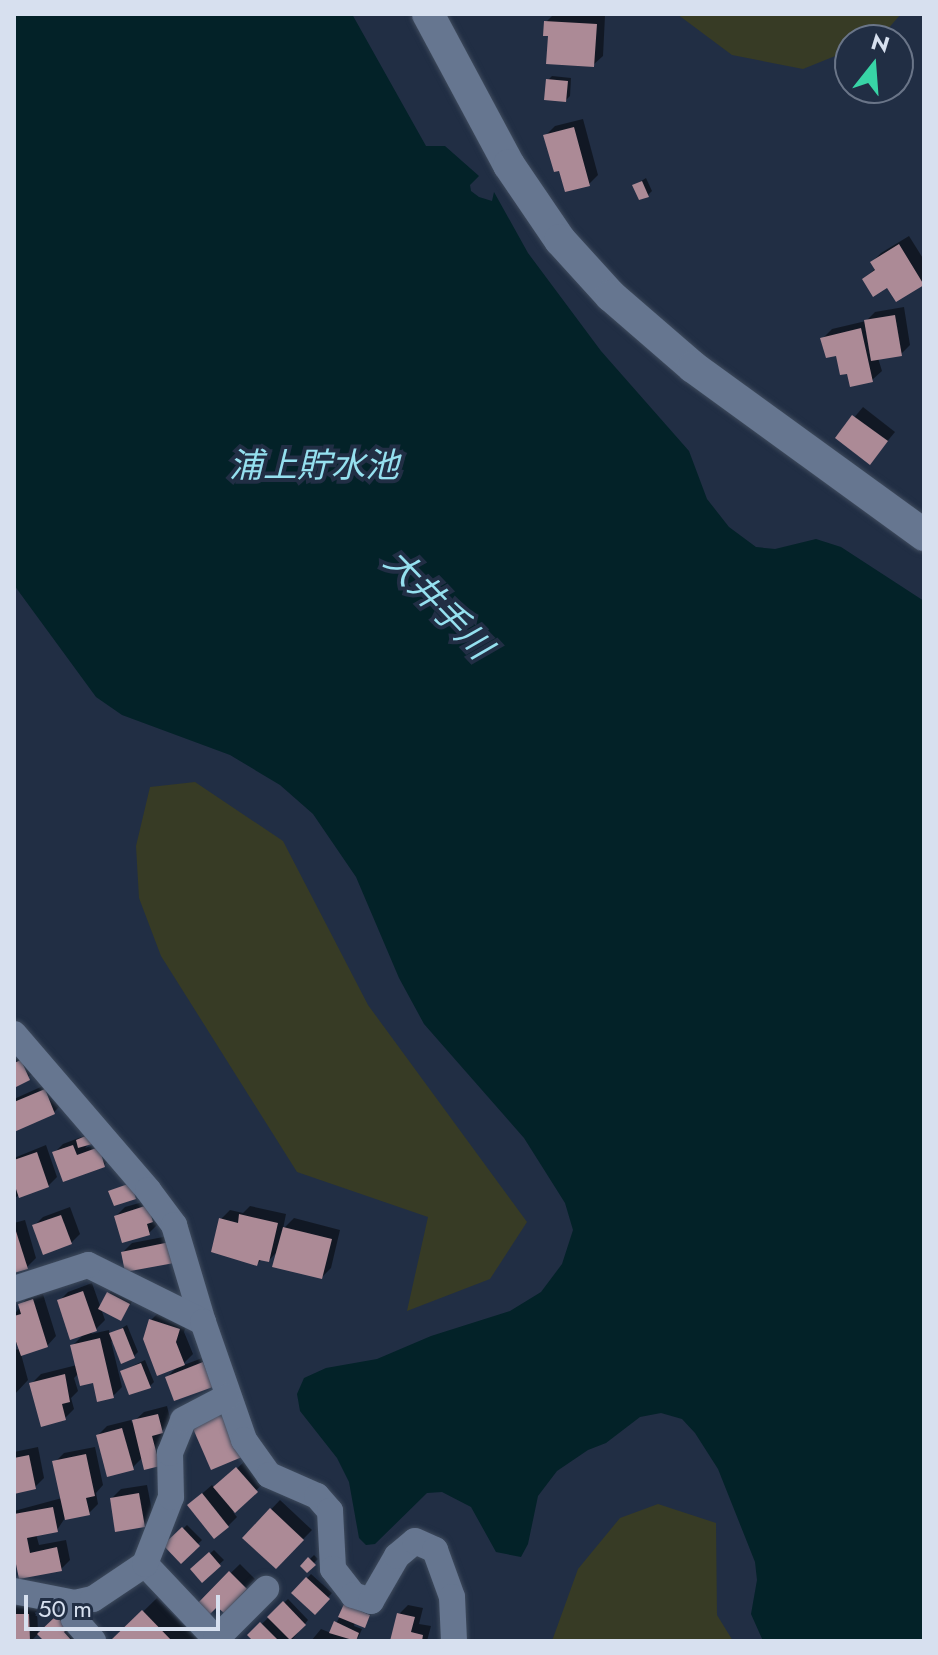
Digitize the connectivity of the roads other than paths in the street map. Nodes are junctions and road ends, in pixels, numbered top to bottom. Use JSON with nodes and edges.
{"nodes":[{"id":1,"x":428,"y":14,"type":"edge"},
{"id":2,"x":924,"y":535,"type":"edge"},
{"id":3,"x":14,"y":1034,"type":"edge"},
{"id":4,"x":14,"y":1289,"type":"edge"},
{"id":5,"x":203,"y":1322,"type":"junction"},
{"id":6,"x":227,"y":1397,"type":"junction"},
{"id":7,"x":145,"y":1564,"type":"junction"},
{"id":8,"x":266,"y":1589,"type":"dead end"},
{"id":9,"x":14,"y":1591,"type":"edge"},
{"id":10,"x":75,"y":1603,"type":"junction"},
{"id":11,"x":93,"y":1641,"type":"edge"},
{"id":12,"x":454,"y":1641,"type":"edge"}],
"edges":[{"from":1,"to":2,"type":"street"},
{"from":3,"to":5,"type":"street"},
{"from":4,"to":5,"type":"street"},
{"from":5,"to":6,"type":"street"},
{"from":6,"to":7,"type":"street"},
{"from":6,"to":12,"type":"street"},
{"from":7,"to":8,"type":"street"},
{"from":7,"to":10,"type":"street"},
{"from":9,"to":10,"type":"street"},
{"from":10,"to":11,"type":"street"}]}
